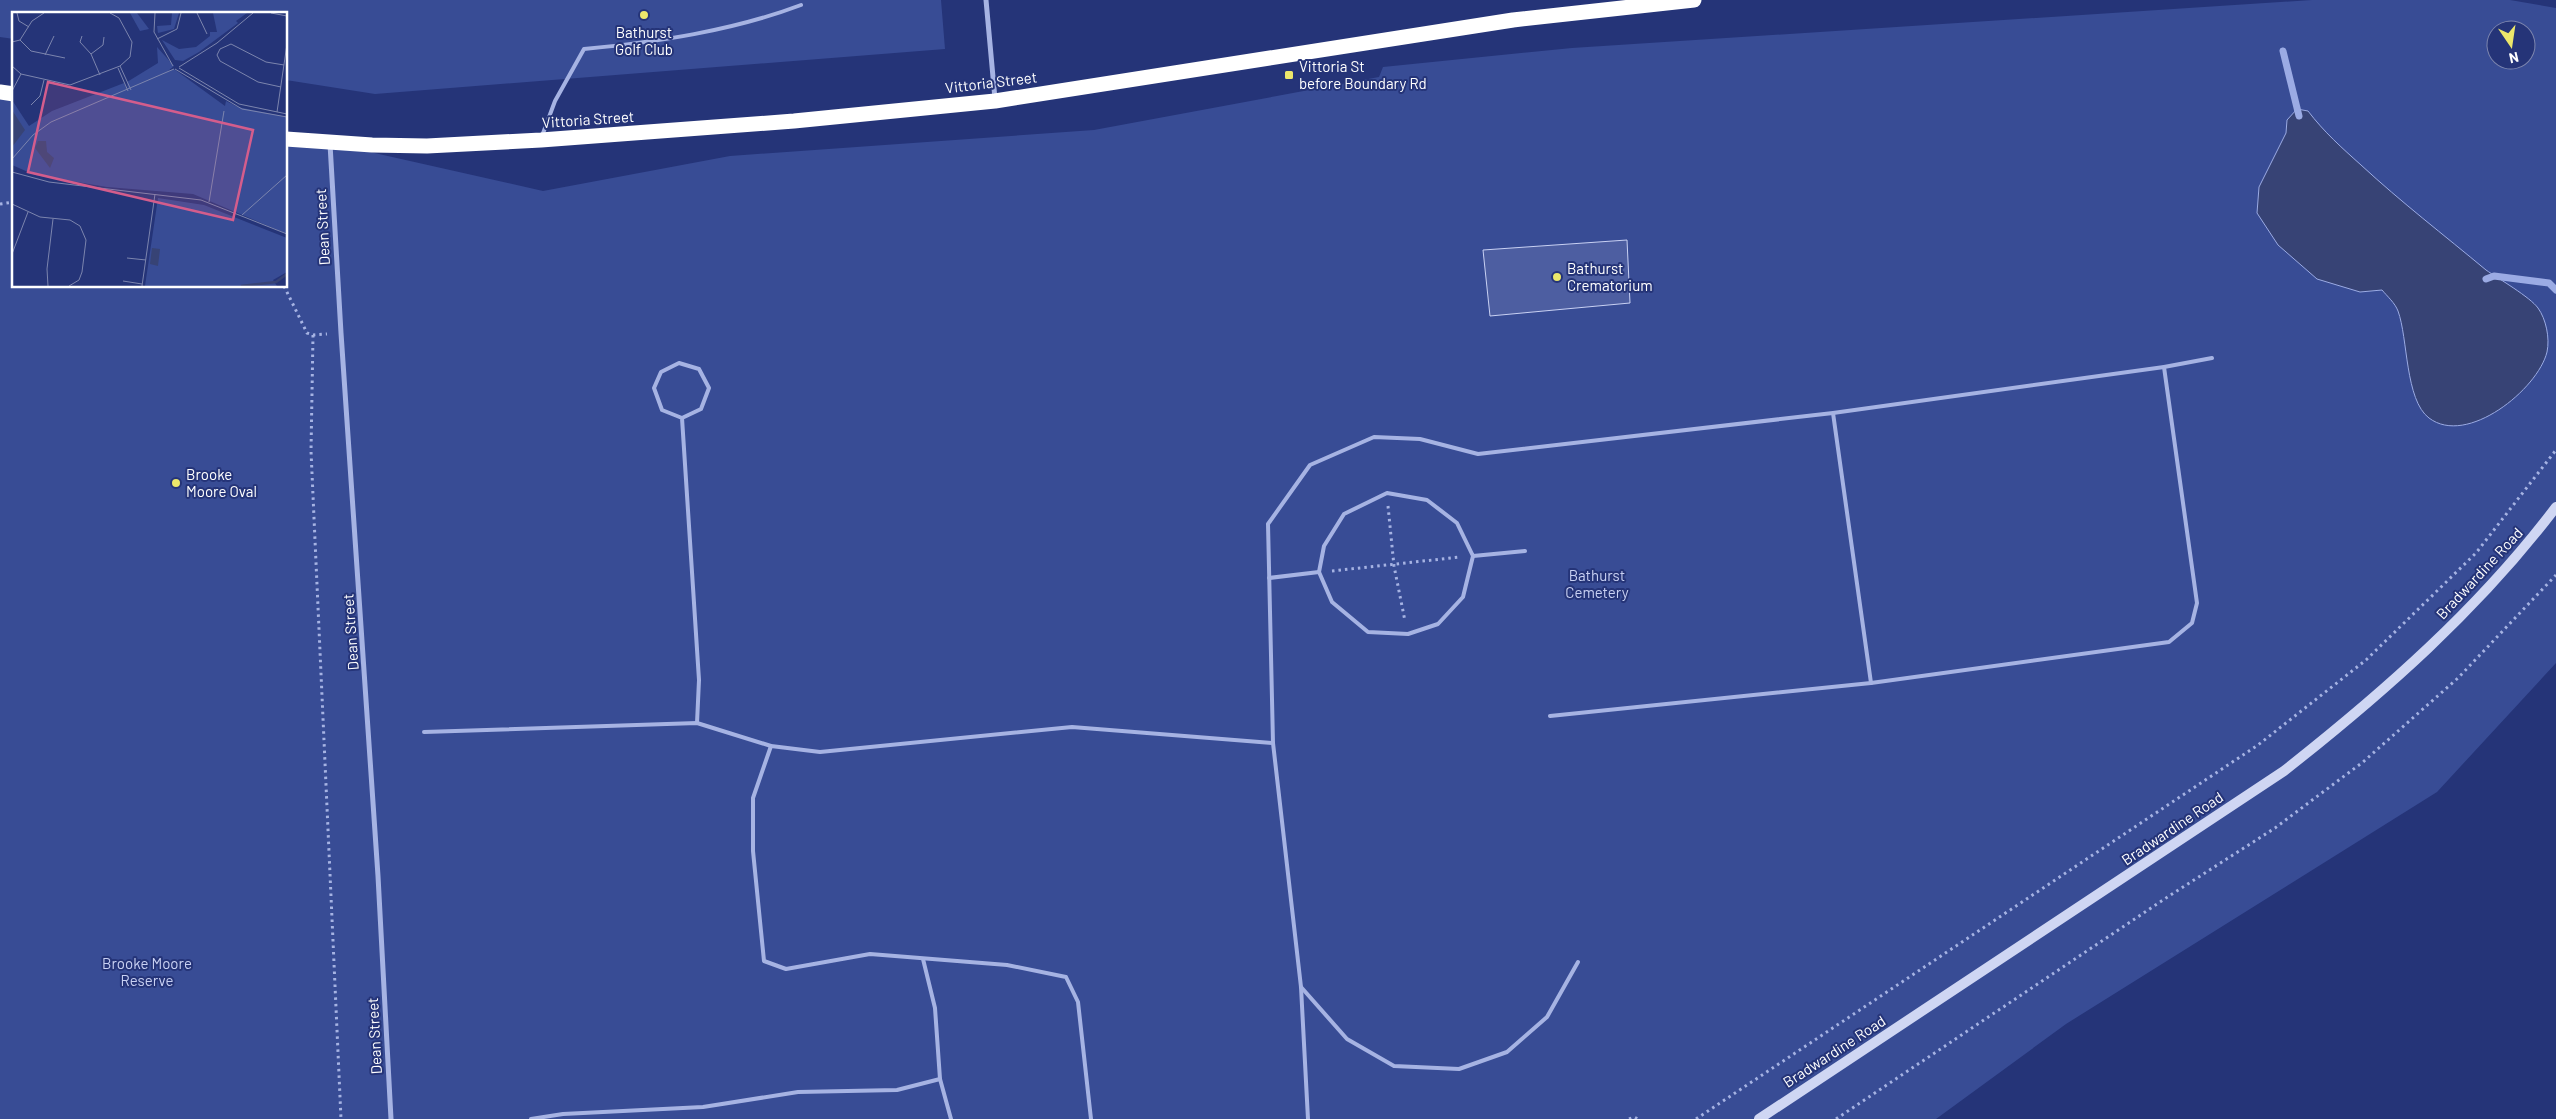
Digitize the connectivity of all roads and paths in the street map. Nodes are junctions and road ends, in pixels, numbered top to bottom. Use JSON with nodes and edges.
{"nodes":[{"id":1,"x":986,"y":0,"type":"edge"},
{"id":2,"x":1694,"y":0,"type":"edge"},
{"id":3,"x":801,"y":5,"type":"dead end"},
{"id":4,"x":995,"y":101,"type":"junction"},
{"id":5,"x":288,"y":139,"type":"edge"},
{"id":6,"x":541,"y":140,"type":"junction"},
{"id":7,"x":330,"y":143,"type":"junction"},
{"id":8,"x":285,"y":288,"type":"edge"},
{"id":9,"x":341,"y":333,"type":"junction"},
{"id":10,"x":313,"y":335,"type":"junction"},
{"id":11,"x":2212,"y":358,"type":"dead end"},
{"id":12,"x":2164,"y":367,"type":"junction"},
{"id":13,"x":1833,"y":413,"type":"junction"},
{"id":14,"x":682,"y":418,"type":"junction"},
{"id":15,"x":2556,"y":450,"type":"edge"},
{"id":16,"x":1387,"y":493,"type":"junction"},
{"id":17,"x":2556,"y":507,"type":"edge"},
{"id":18,"x":1524,"y":551,"type":"dead end"},
{"id":19,"x":1473,"y":556,"type":"junction"},
{"id":20,"x":1394,"y":566,"type":"junction"},
{"id":21,"x":1320,"y":572,"type":"junction"},
{"id":22,"x":2556,"y":575,"type":"edge"},
{"id":23,"x":1268,"y":578,"type":"junction"},
{"id":24,"x":1408,"y":634,"type":"junction"},
{"id":25,"x":1871,"y":683,"type":"junction"},
{"id":26,"x":1550,"y":716,"type":"dead end"},
{"id":27,"x":697,"y":723,"type":"junction"},
{"id":28,"x":424,"y":732,"type":"dead end"},
{"id":29,"x":1273,"y":743,"type":"junction"},
{"id":30,"x":772,"y":746,"type":"junction"},
{"id":31,"x":924,"y":959,"type":"junction"},
{"id":32,"x":1578,"y":962,"type":"dead end"},
{"id":33,"x":1301,"y":987,"type":"junction"},
{"id":34,"x":940,"y":1080,"type":"junction"},
{"id":35,"x":341,"y":1119,"type":"edge"},
{"id":36,"x":391,"y":1119,"type":"edge"},
{"id":37,"x":531,"y":1119,"type":"edge"},
{"id":38,"x":951,"y":1119,"type":"edge"},
{"id":39,"x":1091,"y":1119,"type":"edge"},
{"id":40,"x":1308,"y":1119,"type":"edge"},
{"id":41,"x":1630,"y":1119,"type":"edge"},
{"id":42,"x":1638,"y":1119,"type":"edge"},
{"id":43,"x":1696,"y":1119,"type":"edge"},
{"id":44,"x":1759,"y":1119,"type":"edge"},
{"id":45,"x":1836,"y":1119,"type":"edge"}],
"edges":[{"from":1,"to":4,"type":"street"},
{"from":2,"to":4,"type":"highway","name":"Vittoria Street"},
{"from":3,"to":6,"type":"lane"},
{"from":4,"to":6,"type":"highway","name":"Vittoria Street"},
{"from":5,"to":7,"type":"highway","name":"Vittoria Street"},
{"from":6,"to":7,"type":"highway","name":"Vittoria Street"},
{"from":7,"to":9,"type":"street","name":"Dean Street"},
{"from":8,"to":10,"type":"path"},
{"from":9,"to":10,"type":"path"},
{"from":9,"to":36,"type":"street","name":"Dean Street"},
{"from":10,"to":35,"type":"path"},
{"from":11,"to":12,"type":"lane"},
{"from":12,"to":13,"type":"lane"},
{"from":12,"to":25,"type":"lane"},
{"from":13,"to":23,"type":"lane"},
{"from":13,"to":25,"type":"lane"},
{"from":14,"to":14,"type":"lane"},
{"from":14,"to":27,"type":"lane"},
{"from":15,"to":43,"type":"path"},
{"from":16,"to":19,"type":"lane"},
{"from":16,"to":20,"type":"path"},
{"from":16,"to":21,"type":"lane"},
{"from":17,"to":44,"type":"main road","name":"Bradwardine Road"},
{"from":18,"to":19,"type":"lane"},
{"from":19,"to":20,"type":"path"},
{"from":19,"to":24,"type":"lane"},
{"from":20,"to":21,"type":"path"},
{"from":20,"to":24,"type":"path"},
{"from":21,"to":23,"type":"lane"},
{"from":21,"to":24,"type":"lane"},
{"from":22,"to":45,"type":"path"},
{"from":23,"to":29,"type":"lane"},
{"from":25,"to":26,"type":"lane"},
{"from":27,"to":28,"type":"lane"},
{"from":27,"to":30,"type":"lane"},
{"from":29,"to":30,"type":"lane"},
{"from":29,"to":33,"type":"lane"},
{"from":30,"to":31,"type":"lane"},
{"from":31,"to":34,"type":"lane"},
{"from":31,"to":39,"type":"lane"},
{"from":32,"to":33,"type":"lane"},
{"from":33,"to":40,"type":"lane"},
{"from":34,"to":37,"type":"lane"},
{"from":34,"to":38,"type":"lane"},
{"from":41,"to":42,"type":"path"}]}
